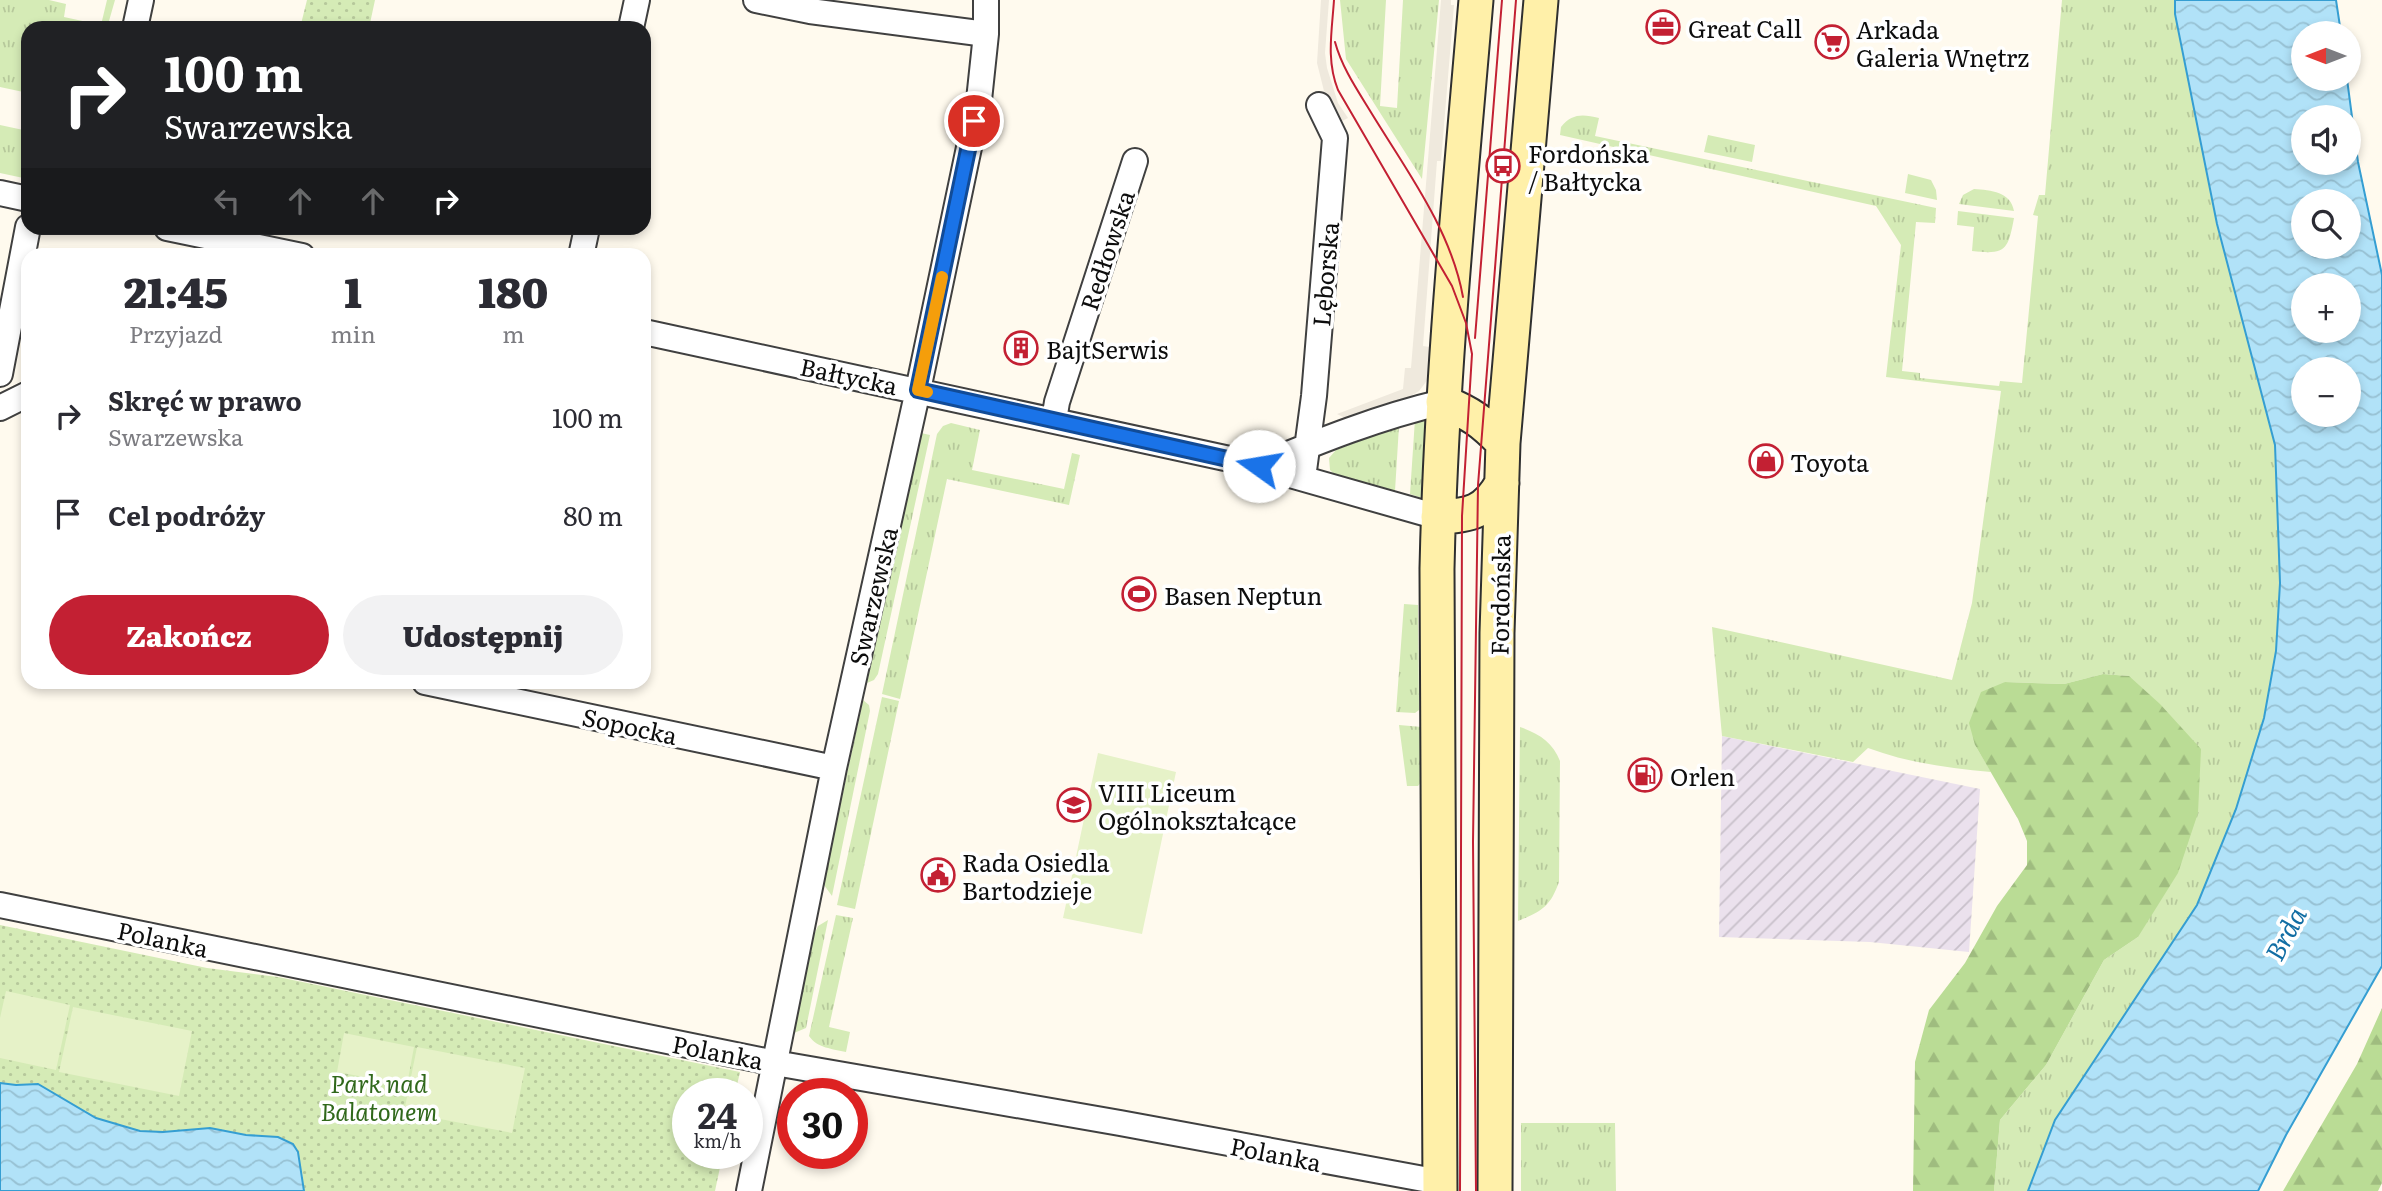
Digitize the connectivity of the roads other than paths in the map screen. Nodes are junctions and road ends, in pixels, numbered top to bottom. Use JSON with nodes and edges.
{"nodes":[{"id":1,"x":141,"y":0,"type":"edge"},
{"id":2,"x":637,"y":0,"type":"edge"},
{"id":3,"x":756,"y":0,"type":"edge"},
{"id":4,"x":986,"y":0,"type":"edge"},
{"id":5,"x":1476,"y":0,"type":"edge"},
{"id":6,"x":1541,"y":0,"type":"edge"},
{"id":7,"x":136,"y":21,"type":"edge"},
{"id":8,"x":632,"y":21,"type":"edge"},
{"id":9,"x":986,"y":34,"type":"junction"},
{"id":10,"x":1320,"y":105,"type":"dead end"},
{"id":11,"x":1135,"y":160,"type":"dead end"},
{"id":12,"x":0,"y":193,"type":"edge"},
{"id":13,"x":21,"y":198,"type":"edge"},
{"id":14,"x":201,"y":235,"type":"edge"},
{"id":15,"x":263,"y":248,"type":"edge"},
{"id":16,"x":21,"y":266,"type":"edge"},
{"id":17,"x":12,"y":316,"type":"junction"},
{"id":18,"x":21,"y":331,"type":"edge"},
{"id":19,"x":651,"y":333,"type":"edge"},
{"id":20,"x":0,"y":374,"type":"edge"},
{"id":21,"x":918,"y":390,"type":"junction"},
{"id":22,"x":21,"y":398,"type":"edge"},
{"id":23,"x":1443,"y":402,"type":"junction"},
{"id":24,"x":0,"y":408,"type":"edge"},
{"id":25,"x":1054,"y":420,"type":"junction"},
{"id":26,"x":1504,"y":436,"type":"junction"},
{"id":27,"x":1307,"y":446,"type":"junction"},
{"id":28,"x":1259,"y":466,"type":"junction"},
{"id":29,"x":1303,"y":478,"type":"junction"},
{"id":30,"x":1502,"y":483,"type":"junction"},
{"id":31,"x":1438,"y":517,"type":"junction"},
{"id":32,"x":458,"y":689,"type":"edge"},
{"id":33,"x":834,"y":768,"type":"junction"},
{"id":34,"x":0,"y":905,"type":"edge"},
{"id":35,"x":775,"y":1063,"type":"junction"},
{"id":36,"x":1440,"y":1187,"type":"edge"},
{"id":37,"x":749,"y":1191,"type":"edge"},
{"id":38,"x":1494,"y":1191,"type":"edge"}],
"edges":[{"from":1,"to":7,"type":"street"},
{"from":2,"to":8,"type":"street"},
{"from":3,"to":9,"type":"street"},
{"from":4,"to":9,"type":"street","name":"Swarzewska"},
{"from":5,"to":23,"type":"main road"},
{"from":6,"to":26,"type":"main road","name":"Fordońska"},
{"from":9,"to":21,"type":"street","name":"Swarzewska"},
{"from":10,"to":27,"type":"street","name":"Lęborska"},
{"from":11,"to":25,"type":"street","name":"Redłowska"},
{"from":12,"to":13,"type":"street"},
{"from":14,"to":15,"type":"street"},
{"from":16,"to":17,"type":"street"},
{"from":17,"to":18,"type":"street"},
{"from":17,"to":20,"type":"street"},
{"from":19,"to":21,"type":"street","name":"Bałtycka"},
{"from":21,"to":25,"type":"street","name":"Bałtycka"},
{"from":21,"to":33,"type":"street","name":"Swarzewska"},
{"from":22,"to":24,"type":"street"},
{"from":23,"to":26,"type":"main road"},
{"from":23,"to":27,"type":"street"},
{"from":23,"to":31,"type":"main road"},
{"from":25,"to":28,"type":"street","name":"Bałtycka"},
{"from":26,"to":30,"type":"main road","name":"Fordońska"},
{"from":27,"to":28,"type":"street"},
{"from":27,"to":29,"type":"street","name":"Lęborska"},
{"from":28,"to":29,"type":"street","name":"Bałtycka"},
{"from":29,"to":31,"type":"street","name":"Bałtycka"},
{"from":30,"to":31,"type":"main road","name":"Bałtycka"},
{"from":30,"to":38,"type":"main road","name":"Fordońska"},
{"from":31,"to":36,"type":"main road"},
{"from":32,"to":33,"type":"street","name":"Sopocka"},
{"from":33,"to":35,"type":"street","name":"Swarzewska"},
{"from":34,"to":35,"type":"street","name":"Polanka"},
{"from":35,"to":36,"type":"street","name":"Polanka"},
{"from":35,"to":37,"type":"street","name":"Swarzewska"}]}
